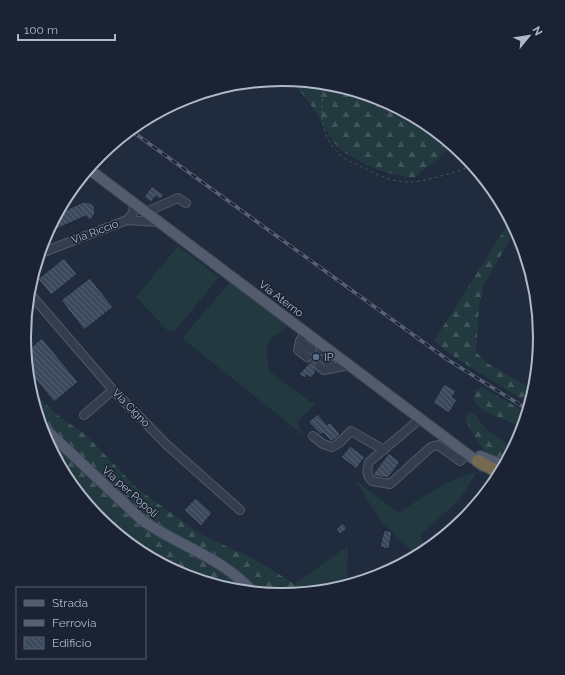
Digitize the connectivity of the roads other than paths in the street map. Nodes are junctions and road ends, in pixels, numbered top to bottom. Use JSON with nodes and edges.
{"nodes":[{"id":1,"x":93,"y":172,"type":"edge"},
{"id":2,"x":134,"y":203,"type":"junction"},
{"id":3,"x":186,"y":203,"type":"dead end"},
{"id":4,"x":146,"y":212,"type":"junction"},
{"id":5,"x":127,"y":220,"type":"junction"},
{"id":6,"x":159,"y":222,"type":"junction"},
{"id":7,"x":46,"y":251,"type":"edge"},
{"id":8,"x":34,"y":298,"type":"edge"},
{"id":9,"x":302,"y":337,"type":"junction"},
{"id":10,"x":309,"y":353,"type":"tunnel mouth"},
{"id":11,"x":321,"y":363,"type":"tunnel mouth"},
{"id":12,"x":349,"y":365,"type":"junction"},
{"id":13,"x":113,"y":390,"type":"junction"},
{"id":14,"x":84,"y":415,"type":"dead end"},
{"id":15,"x":420,"y":419,"type":"junction"},
{"id":16,"x":50,"y":433,"type":"edge"},
{"id":17,"x":313,"y":436,"type":"dead end"},
{"id":18,"x":459,"y":448,"type":"junction"},
{"id":19,"x":384,"y":450,"type":"junction"},
{"id":20,"x":467,"y":454,"type":"junction"},
{"id":21,"x":478,"y":462,"type":"junction"},
{"id":22,"x":499,"y":464,"type":"edge"},
{"id":23,"x":496,"y":471,"type":"edge"},
{"id":24,"x":493,"y":476,"type":"edge"},
{"id":25,"x":240,"y":510,"type":"dead end"},
{"id":26,"x":248,"y":587,"type":"edge"}],
"edges":[{"from":1,"to":2,"type":"main road","name":"Via Aterno"},
{"from":2,"to":4,"type":"main road","name":"Via Aterno"},
{"from":2,"to":5,"type":"lane","name":"Via Riccio"},
{"from":3,"to":4,"type":"lane"},
{"from":4,"to":6,"type":"main road","name":"Via Aterno"},
{"from":5,"to":6,"type":"lane","name":"Via Riccio"},
{"from":5,"to":7,"type":"lane","name":"Via Riccio"},
{"from":6,"to":9,"type":"main road","name":"Via Aterno"},
{"from":8,"to":13,"type":"lane","name":"Via Cigno"},
{"from":9,"to":10,"type":"lane"},
{"from":9,"to":12,"type":"main road","name":"Via Aterno"},
{"from":11,"to":12,"type":"lane"},
{"from":12,"to":15,"type":"main road","name":"Via Aterno"},
{"from":13,"to":14,"type":"lane"},
{"from":13,"to":25,"type":"lane","name":"Via Cigno"},
{"from":15,"to":18,"type":"main road","name":"Via Aterno"},
{"from":15,"to":19,"type":"lane"},
{"from":16,"to":26,"type":"main road","name":"Via per Popoli"},
{"from":17,"to":19,"type":"lane"},
{"from":18,"to":20,"type":"main road","name":"Via Aterno"},
{"from":18,"to":22,"type":"main road","name":"Via Aterno"},
{"from":19,"to":20,"type":"lane"},
{"from":20,"to":21,"type":"main road","name":"Via Aterno"},
{"from":21,"to":23,"type":"highway"},
{"from":21,"to":24,"type":"main road","name":"Via Aterno"}]}
